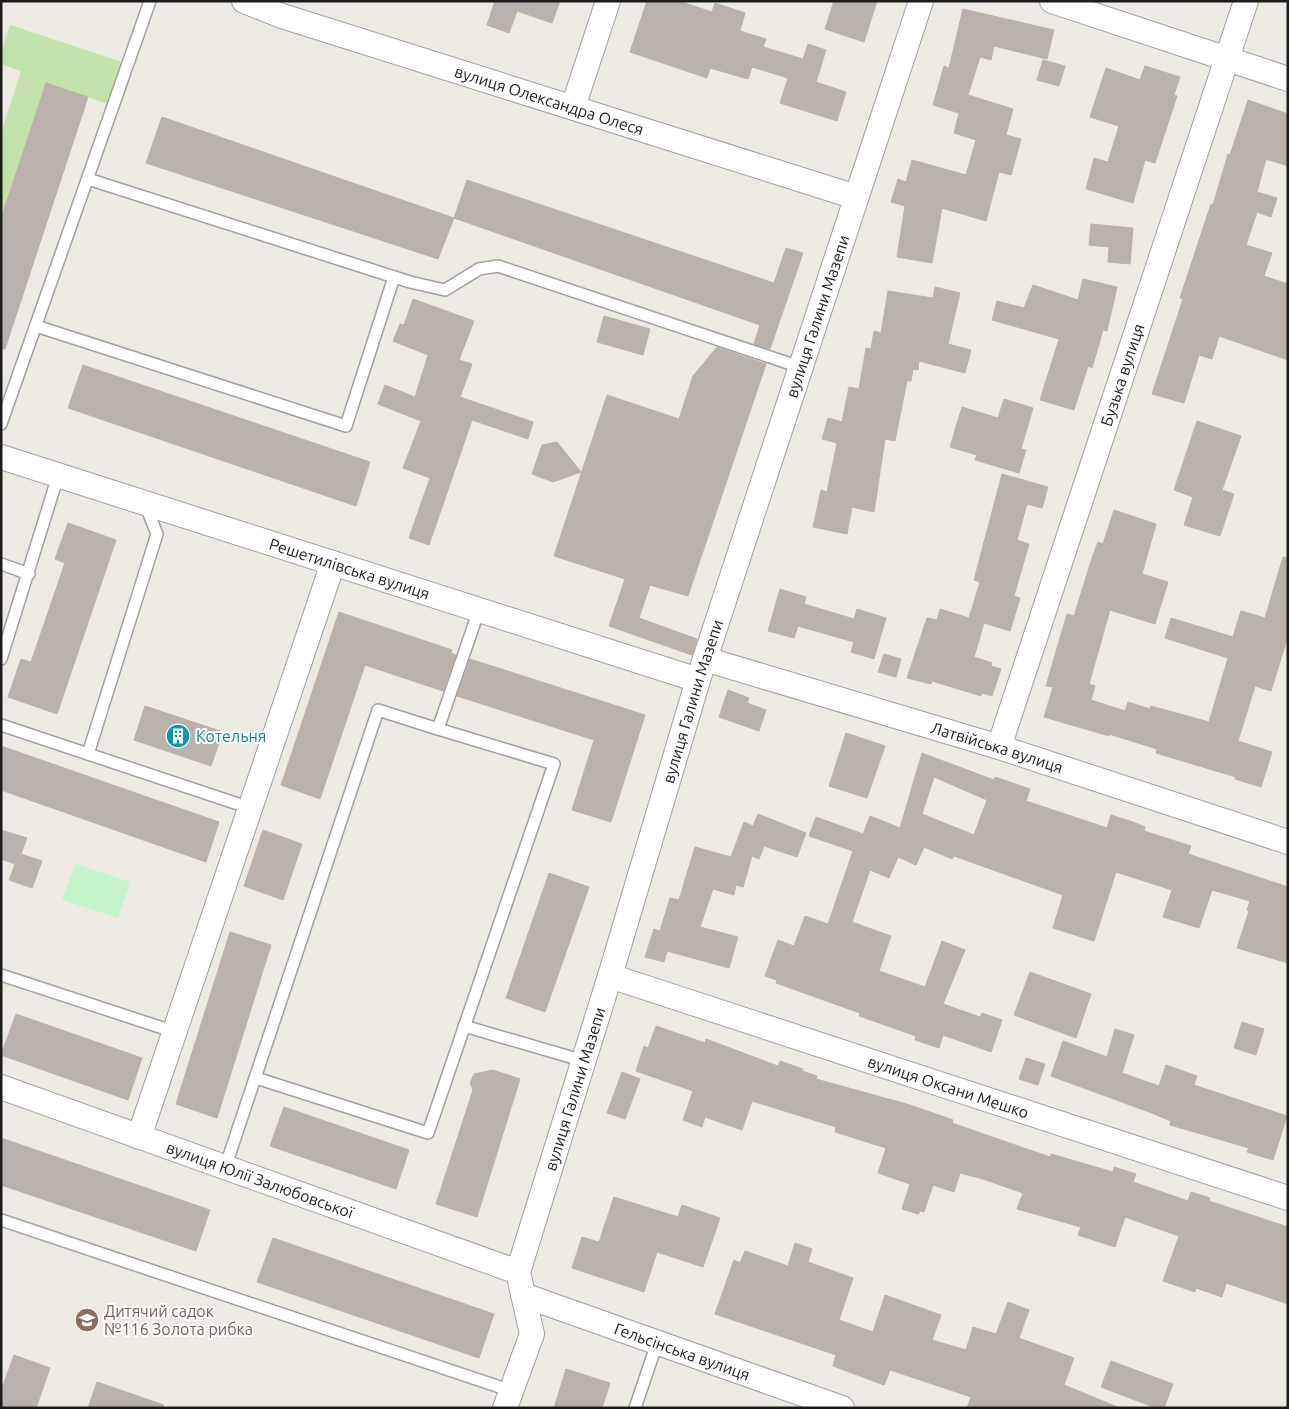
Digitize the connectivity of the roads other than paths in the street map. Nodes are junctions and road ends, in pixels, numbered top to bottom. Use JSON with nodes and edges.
{"nodes":[{"id":1,"x":150,"y":1,"type":"edge"},
{"id":2,"x":244,"y":1,"type":"edge"},
{"id":3,"x":608,"y":1,"type":"edge"},
{"id":4,"x":922,"y":1,"type":"edge"},
{"id":5,"x":1052,"y":1,"type":"edge"},
{"id":6,"x":1246,"y":1,"type":"edge"},
{"id":7,"x":285,"y":8,"type":"edge"},
{"id":8,"x":1227,"y":59,"type":"junction"},
{"id":9,"x":1288,"y":79,"type":"edge"},
{"id":10,"x":573,"y":108,"type":"junction"},
{"id":11,"x":88,"y":179,"type":"junction"},
{"id":12,"x":856,"y":197,"type":"junction"},
{"id":13,"x":394,"y":277,"type":"junction"},
{"id":14,"x":36,"y":326,"type":"junction"},
{"id":15,"x":800,"y":367,"type":"junction"},
{"id":16,"x":1,"y":424,"type":"edge"},
{"id":17,"x":1,"y":456,"type":"edge"},
{"id":18,"x":58,"y":476,"type":"junction"},
{"id":19,"x":144,"y":502,"type":"junction"},
{"id":20,"x":333,"y":563,"type":"junction"},
{"id":21,"x":1,"y":564,"type":"edge"},
{"id":22,"x":29,"y":574,"type":"junction"},
{"id":23,"x":479,"y":610,"type":"junction"},
{"id":24,"x":1,"y":659,"type":"edge"},
{"id":25,"x":702,"y":670,"type":"junction"},
{"id":26,"x":1,"y":725,"type":"edge"},
{"id":27,"x":438,"y":729,"type":"junction"},
{"id":28,"x":999,"y":747,"type":"junction"},
{"id":29,"x":88,"y":754,"type":"junction"},
{"id":30,"x":250,"y":808,"type":"junction"},
{"id":31,"x":1286,"y":835,"type":"edge"},
{"id":32,"x":1,"y":975,"type":"edge"},
{"id":33,"x":610,"y":976,"type":"junction"},
{"id":34,"x":464,"y":1026,"type":"junction"},
{"id":35,"x":175,"y":1032,"type":"junction"},
{"id":36,"x":584,"y":1061,"type":"junction"},
{"id":37,"x":256,"y":1078,"type":"junction"},
{"id":38,"x":1,"y":1087,"type":"edge"},
{"id":39,"x":139,"y":1137,"type":"junction"},
{"id":40,"x":225,"y":1168,"type":"junction"},
{"id":41,"x":1288,"y":1198,"type":"edge"},
{"id":42,"x":1,"y":1220,"type":"edge"},
{"id":43,"x":518,"y":1272,"type":"junction"},
{"id":44,"x":523,"y":1295,"type":"junction"},
{"id":45,"x":657,"y":1343,"type":"junction"},
{"id":46,"x":509,"y":1399,"type":"edge"},
{"id":47,"x":635,"y":1408,"type":"edge"},
{"id":48,"x":842,"y":1408,"type":"edge"}],
"edges":[{"from":1,"to":11,"type":"lane"},
{"from":2,"to":7,"type":"street","name":"вулиця Олександра Олеся"},
{"from":3,"to":10,"type":"street"},
{"from":4,"to":12,"type":"street","name":"вулиця Галини Мазепи"},
{"from":5,"to":8,"type":"street"},
{"from":6,"to":8,"type":"street","name":"Бузька вулиця"},
{"from":7,"to":10,"type":"street","name":"вулиця Олександра Олеся"},
{"from":8,"to":9,"type":"street"},
{"from":8,"to":28,"type":"street","name":"Бузька вулиця"},
{"from":10,"to":12,"type":"street","name":"вулиця Олександра Олеся"},
{"from":11,"to":13,"type":"lane"},
{"from":11,"to":14,"type":"lane"},
{"from":12,"to":15,"type":"street","name":"вулиця Галини Мазепи"},
{"from":13,"to":14,"type":"lane"},
{"from":13,"to":15,"type":"lane"},
{"from":14,"to":16,"type":"lane"},
{"from":15,"to":25,"type":"street","name":"вулиця Галини Мазепи"},
{"from":17,"to":18,"type":"street","name":"Решетилівська вулиця"},
{"from":18,"to":19,"type":"street","name":"Решетилівська вулиця"},
{"from":18,"to":22,"type":"lane"},
{"from":19,"to":20,"type":"street","name":"Решетилівська вулиця"},
{"from":19,"to":29,"type":"lane"},
{"from":20,"to":23,"type":"street","name":"Решетилівська вулиця"},
{"from":20,"to":30,"type":"street"},
{"from":21,"to":22,"type":"lane"},
{"from":22,"to":24,"type":"lane"},
{"from":23,"to":25,"type":"street","name":"Решетилівська вулиця"},
{"from":23,"to":27,"type":"lane"},
{"from":25,"to":28,"type":"street","name":"Латвійська вулиця"},
{"from":25,"to":33,"type":"street","name":"вулиця Галини Мазепи"},
{"from":26,"to":29,"type":"lane"},
{"from":27,"to":34,"type":"lane"},
{"from":27,"to":37,"type":"lane"},
{"from":28,"to":31,"type":"street","name":"Латвійська вулиця"},
{"from":29,"to":30,"type":"lane"},
{"from":30,"to":35,"type":"street"},
{"from":32,"to":35,"type":"lane"},
{"from":33,"to":36,"type":"street","name":"вулиця Галини Мазепи"},
{"from":33,"to":41,"type":"street","name":"вулиця Оксани Мешко"},
{"from":34,"to":36,"type":"lane"},
{"from":34,"to":37,"type":"lane"},
{"from":35,"to":39,"type":"street"},
{"from":36,"to":43,"type":"street","name":"вулиця Галини Мазепи"},
{"from":37,"to":40,"type":"lane"},
{"from":38,"to":39,"type":"street","name":"вулиця Юлії Залюбовської"},
{"from":39,"to":40,"type":"street","name":"вулиця Юлії Залюбовської"},
{"from":40,"to":43,"type":"street","name":"вулиця Юлії Залюбовської"},
{"from":42,"to":46,"type":"lane"},
{"from":43,"to":44,"type":"street","name":"вулиця Галини Мазепи"},
{"from":44,"to":45,"type":"street","name":"Гельсінська вулиця"},
{"from":44,"to":46,"type":"street","name":"вулиця Галини Мазепи"},
{"from":45,"to":47,"type":"lane"},
{"from":45,"to":48,"type":"street","name":"Гельсінська вулиця"}]}
